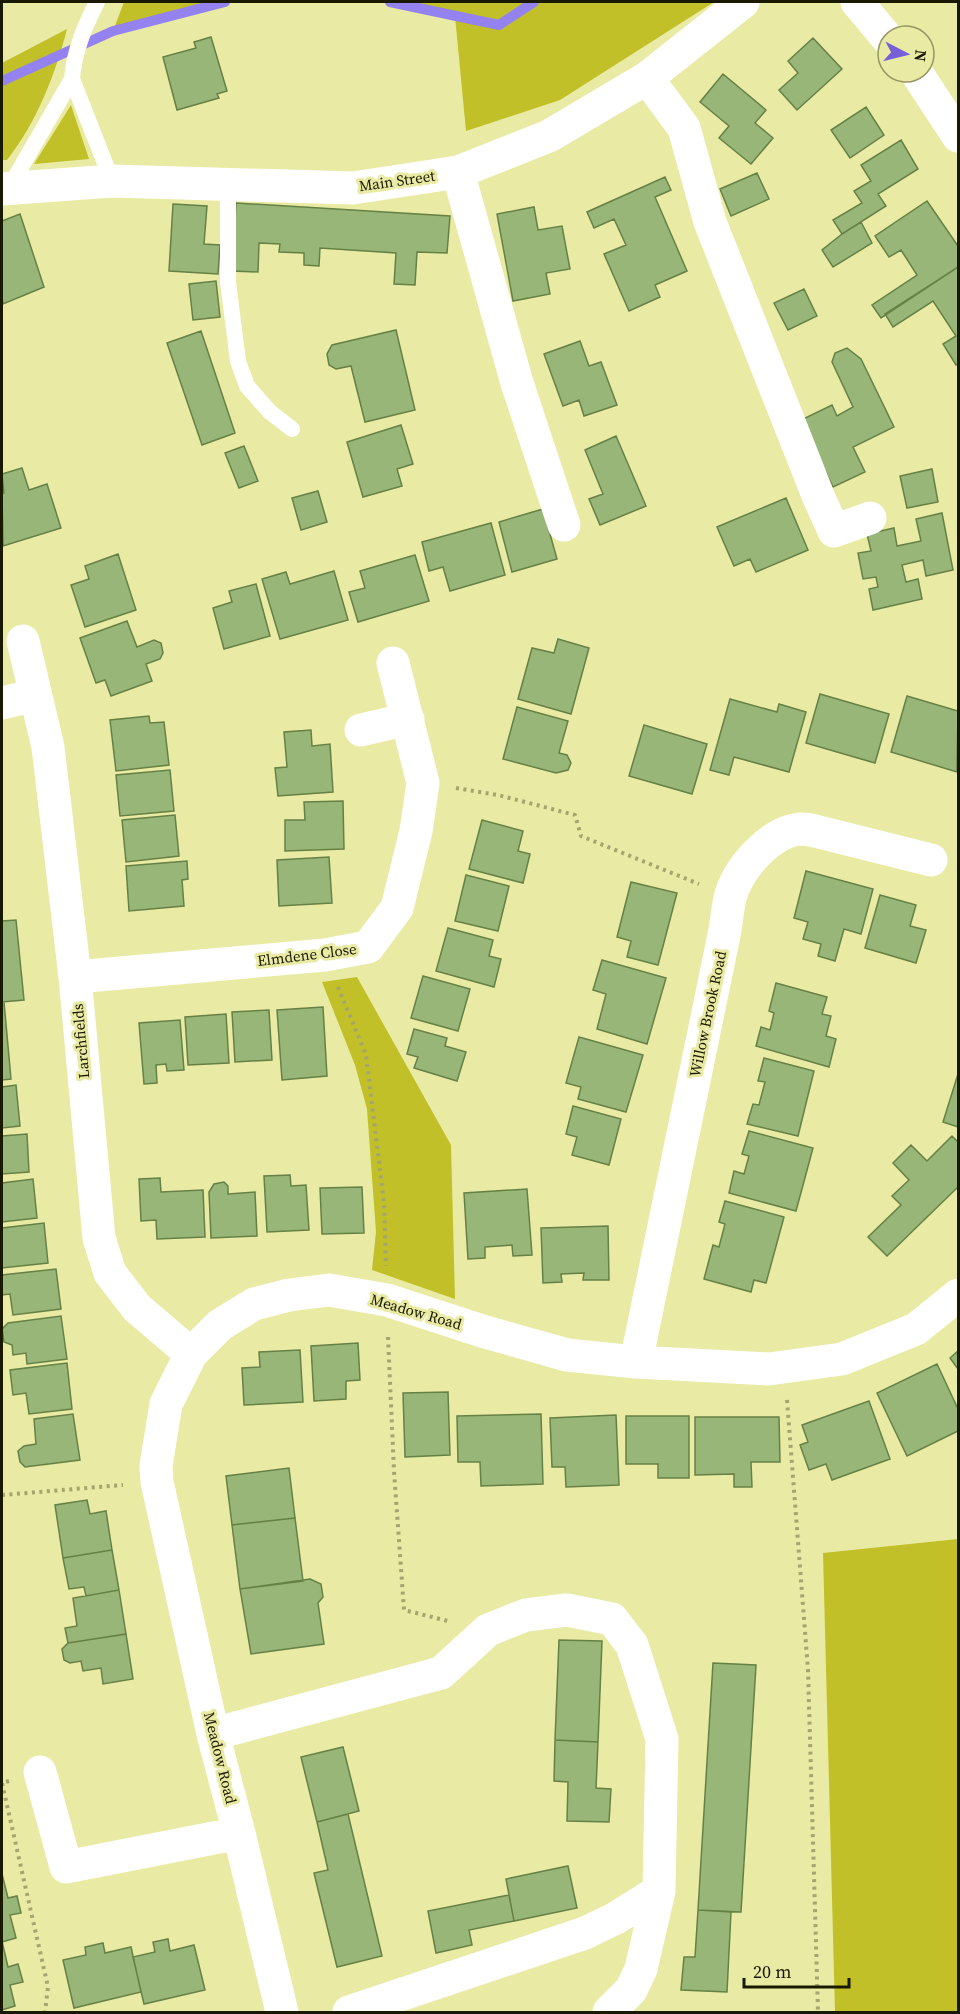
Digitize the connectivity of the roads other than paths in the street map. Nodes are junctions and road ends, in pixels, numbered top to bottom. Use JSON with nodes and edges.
{"nodes":[{"id":1,"x":97,"y":2,"type":"edge"},
{"id":2,"x":743,"y":2,"type":"edge"},
{"id":3,"x":857,"y":2,"type":"edge"},
{"id":4,"x":876,"y":25,"type":"edge"},
{"id":5,"x":72,"y":71,"type":"junction"},
{"id":6,"x":647,"y":78,"type":"junction"},
{"id":7,"x":924,"y":84,"type":"edge"},
{"id":8,"x":958,"y":136,"type":"edge"},
{"id":9,"x":458,"y":172,"type":"junction"},
{"id":10,"x":112,"y":181,"type":"junction"},
{"id":11,"x":228,"y":184,"type":"junction"},
{"id":12,"x":5,"y":189,"type":"edge"},
{"id":13,"x":292,"y":429,"type":"dead end"},
{"id":14,"x":870,"y":518,"type":"dead end"},
{"id":15,"x":564,"y":525,"type":"dead end"},
{"id":16,"x":23,"y":641,"type":"dead end"},
{"id":17,"x":393,"y":663,"type":"dead end"},
{"id":18,"x":35,"y":695,"type":"junction"},
{"id":19,"x":2,"y":703,"type":"edge"},
{"id":20,"x":408,"y":719,"type":"junction"},
{"id":21,"x":361,"y":730,"type":"dead end"},
{"id":22,"x":931,"y":860,"type":"dead end"},
{"id":23,"x":75,"y":977,"type":"junction"},
{"id":24,"x":958,"y":1295,"type":"edge"},
{"id":25,"x":191,"y":1354,"type":"junction"},
{"id":26,"x":636,"y":1362,"type":"junction"},
{"id":27,"x":213,"y":1734,"type":"junction"},
{"id":28,"x":39,"y":1772,"type":"road end"},
{"id":29,"x":239,"y":1833,"type":"junction"},
{"id":30,"x":659,"y":1891,"type":"junction"},
{"id":31,"x":282,"y":2013,"type":"edge"},
{"id":32,"x":349,"y":2013,"type":"edge"},
{"id":33,"x":609,"y":2013,"type":"edge"}],
"edges":[{"from":1,"to":5,"type":"lane"},
{"from":2,"to":6,"type":"street","name":"Main Street"},
{"from":3,"to":4,"type":"street"},
{"from":5,"to":10,"type":"lane"},
{"from":5,"to":12,"type":"lane"},
{"from":6,"to":9,"type":"street","name":"Main Street"},
{"from":6,"to":14,"type":"street"},
{"from":7,"to":8,"type":"street"},
{"from":9,"to":11,"type":"street","name":"Main Street"},
{"from":9,"to":15,"type":"street"},
{"from":10,"to":11,"type":"street","name":"Main Street"},
{"from":10,"to":12,"type":"street","name":"Main Street"},
{"from":11,"to":13,"type":"lane"},
{"from":16,"to":18,"type":"street","name":"Larchfields"},
{"from":17,"to":20,"type":"street","name":"Elmdene Close"},
{"from":18,"to":19,"type":"street"},
{"from":18,"to":23,"type":"street","name":"Larchfields"},
{"from":20,"to":21,"type":"street"},
{"from":20,"to":23,"type":"street","name":"Elmdene Close"},
{"from":22,"to":26,"type":"street","name":"Willow Brook Road"},
{"from":23,"to":25,"type":"street","name":"Larchfields"},
{"from":24,"to":26,"type":"street","name":"Meadow Road"},
{"from":25,"to":26,"type":"street","name":"Meadow Road"},
{"from":25,"to":27,"type":"street","name":"Meadow Road"},
{"from":27,"to":29,"type":"street","name":"Meadow Road"},
{"from":27,"to":30,"type":"street"},
{"from":28,"to":29,"type":"street"},
{"from":29,"to":31,"type":"street","name":"Meadow Road"},
{"from":30,"to":32,"type":"street"},
{"from":30,"to":33,"type":"street"}]}
